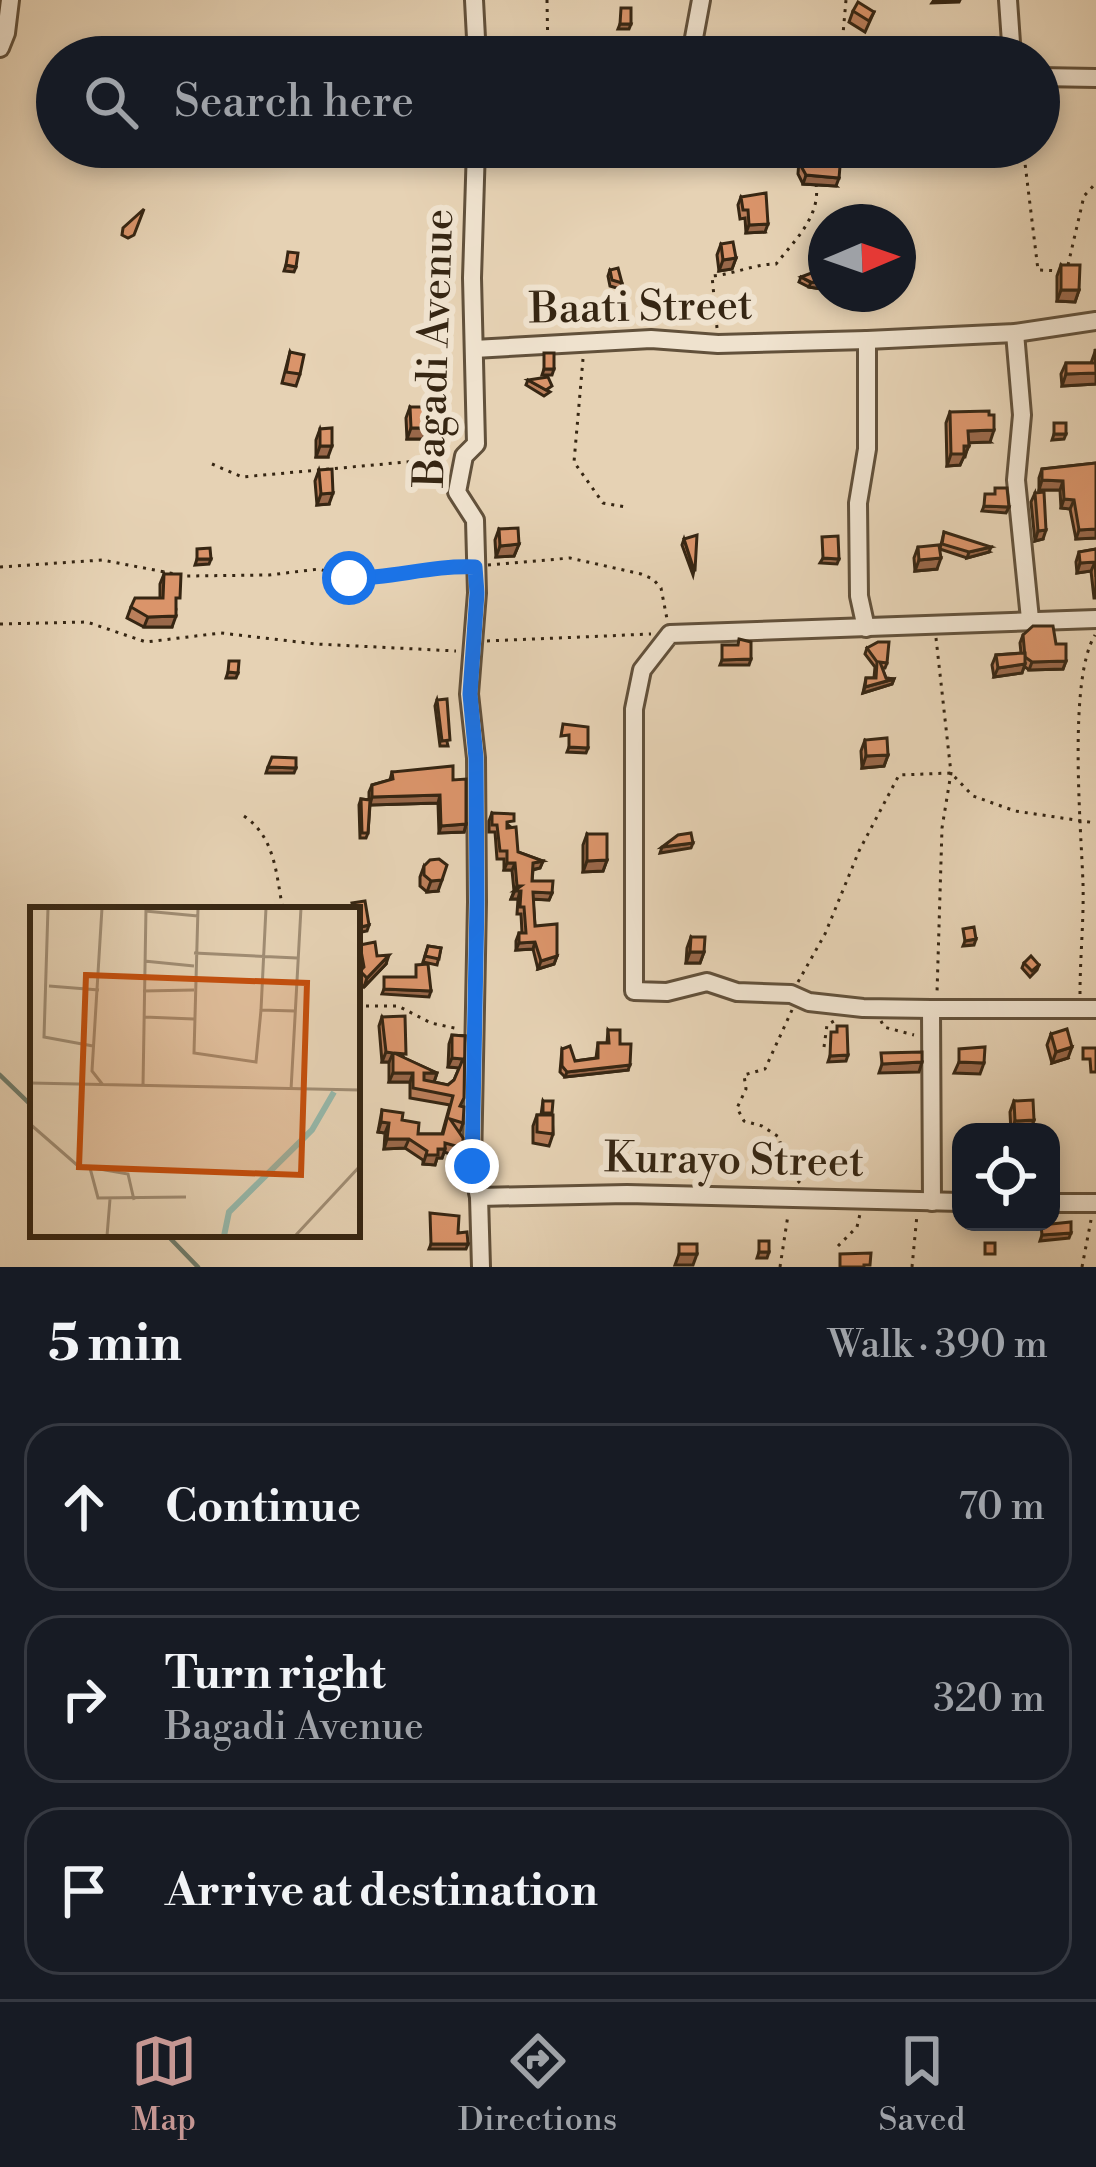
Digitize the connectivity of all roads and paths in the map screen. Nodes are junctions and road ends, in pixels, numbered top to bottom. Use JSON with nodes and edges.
{"nodes":[{"id":1,"x":10,"y":0,"type":"edge"},
{"id":2,"x":474,"y":0,"type":"edge"},
{"id":3,"x":547,"y":0,"type":"edge"},
{"id":4,"x":701,"y":0,"type":"edge"},
{"id":5,"x":846,"y":0,"type":"edge"},
{"id":6,"x":1008,"y":0,"type":"edge"},
{"id":7,"x":476,"y":36,"type":"edge"},
{"id":8,"x":548,"y":36,"type":"edge"},
{"id":9,"x":694,"y":36,"type":"edge"},
{"id":10,"x":843,"y":36,"type":"edge"},
{"id":11,"x":1011,"y":36,"type":"edge"},
{"id":12,"x":0,"y":48,"type":"edge"},
{"id":13,"x":1060,"y":77,"type":"edge"},
{"id":14,"x":1096,"y":78,"type":"edge"},
{"id":15,"x":475,"y":168,"type":"edge"},
{"id":16,"x":819,"y":168,"type":"edge"},
{"id":17,"x":1026,"y":168,"type":"edge"},
{"id":18,"x":1096,"y":184,"type":"edge"},
{"id":19,"x":1096,"y":321,"type":"edge"},
{"id":20,"x":1015,"y":333,"type":"junction"},
{"id":21,"x":866,"y":340,"type":"junction"},
{"id":22,"x":583,"y":343,"type":"junction"},
{"id":23,"x":718,"y":344,"type":"junction"},
{"id":24,"x":474,"y":349,"type":"junction"},
{"id":25,"x":464,"y":456,"type":"junction"},
{"id":26,"x":212,"y":464,"type":"dead end"},
{"id":27,"x":626,"y":507,"type":"dead end"},
{"id":28,"x":0,"y":567,"type":"edge"},
{"id":29,"x":475,"y":567,"type":"junction"},
{"id":30,"x":1030,"y":619,"type":"junction"},
{"id":31,"x":1096,"y":619,"type":"edge"},
{"id":32,"x":0,"y":624,"type":"edge"},
{"id":33,"x":935,"y":624,"type":"junction"},
{"id":34,"x":866,"y":628,"type":"junction"},
{"id":35,"x":670,"y":634,"type":"junction"},
{"id":36,"x":1096,"y":634,"type":"edge"},
{"id":37,"x":473,"y":650,"type":"junction"},
{"id":38,"x":951,"y":773,"type":"junction"},
{"id":39,"x":244,"y":816,"type":"dead end"},
{"id":40,"x":1082,"y":821,"type":"junction"},
{"id":41,"x":1096,"y":823,"type":"edge"},
{"id":42,"x":283,"y":907,"type":"edge"},
{"id":43,"x":791,"y":994,"type":"junction"},
{"id":44,"x":809,"y":1002,"type":"junction"},
{"id":45,"x":360,"y":1006,"type":"edge"},
{"id":46,"x":855,"y":1006,"type":"junction"},
{"id":47,"x":881,"y":1008,"type":"junction"},
{"id":48,"x":934,"y":1009,"type":"junction"},
{"id":49,"x":1088,"y":1009,"type":"edge"},
{"id":50,"x":472,"y":1031,"type":"junction"},
{"id":51,"x":931,"y":1038,"type":"junction"},
{"id":52,"x":824,"y":1047,"type":"dead end"},
{"id":53,"x":786,"y":1169,"type":"dead end"},
{"id":54,"x":479,"y":1197,"type":"junction"},
{"id":55,"x":790,"y":1197,"type":"junction"},
{"id":56,"x":861,"y":1200,"type":"junction"},
{"id":57,"x":925,"y":1202,"type":"junction"},
{"id":58,"x":952,"y":1202,"type":"edge"},
{"id":59,"x":1060,"y":1203,"type":"edge"},
{"id":60,"x":1096,"y":1205,"type":"edge"},
{"id":61,"x":838,"y":1246,"type":"dead end"},
{"id":62,"x":481,"y":1267,"type":"edge"},
{"id":63,"x":780,"y":1267,"type":"edge"},
{"id":64,"x":912,"y":1267,"type":"edge"},
{"id":65,"x":1082,"y":1267,"type":"edge"}],
"edges":[{"from":1,"to":12,"type":"street"},
{"from":2,"to":7,"type":"street"},
{"from":3,"to":8,"type":"path"},
{"from":4,"to":9,"type":"street"},
{"from":5,"to":10,"type":"path"},
{"from":6,"to":11,"type":"street"},
{"from":13,"to":14,"type":"street"},
{"from":15,"to":24,"type":"street","name":"Bagadi Avenue"},
{"from":16,"to":23,"type":"path"},
{"from":17,"to":18,"type":"path"},
{"from":19,"to":20,"type":"street","name":"Baati Street"},
{"from":20,"to":21,"type":"street","name":"Baati Street"},
{"from":20,"to":30,"type":"street"},
{"from":21,"to":23,"type":"street","name":"Baati Street"},
{"from":21,"to":34,"type":"street"},
{"from":22,"to":23,"type":"street","name":"Baati Street"},
{"from":22,"to":24,"type":"street","name":"Baati Street"},
{"from":22,"to":27,"type":"path"},
{"from":24,"to":25,"type":"street","name":"Bagadi Avenue"},
{"from":25,"to":26,"type":"path"},
{"from":25,"to":29,"type":"street","name":"Bagadi Avenue"},
{"from":28,"to":29,"type":"path"},
{"from":29,"to":35,"type":"path"},
{"from":29,"to":37,"type":"street","name":"Bagadi Avenue"},
{"from":30,"to":31,"type":"street"},
{"from":30,"to":33,"type":"street"},
{"from":32,"to":37,"type":"path"},
{"from":33,"to":34,"type":"street"},
{"from":33,"to":38,"type":"path"},
{"from":34,"to":35,"type":"street"},
{"from":35,"to":37,"type":"path"},
{"from":35,"to":43,"type":"street"},
{"from":36,"to":40,"type":"path"},
{"from":37,"to":50,"type":"street","name":"Bagadi Avenue"},
{"from":38,"to":40,"type":"path"},
{"from":38,"to":43,"type":"path"},
{"from":38,"to":48,"type":"path"},
{"from":39,"to":42,"type":"path"},
{"from":40,"to":41,"type":"path"},
{"from":40,"to":49,"type":"path"},
{"from":43,"to":44,"type":"street"},
{"from":44,"to":46,"type":"street"},
{"from":44,"to":53,"type":"path"},
{"from":45,"to":50,"type":"path"},
{"from":46,"to":47,"type":"street"},
{"from":46,"to":52,"type":"path"},
{"from":47,"to":48,"type":"street"},
{"from":47,"to":51,"type":"path"},
{"from":48,"to":49,"type":"street"},
{"from":48,"to":51,"type":"street"},
{"from":50,"to":54,"type":"street","name":"Bagadi Avenue"},
{"from":51,"to":57,"type":"street"},
{"from":54,"to":55,"type":"street","name":"Kurayo Street"},
{"from":54,"to":62,"type":"street","name":"Bagadi Avenue"},
{"from":55,"to":56,"type":"street","name":"Kurayo Street"},
{"from":55,"to":63,"type":"path"},
{"from":56,"to":57,"type":"street","name":"Kurayo Street"},
{"from":56,"to":61,"type":"path"},
{"from":57,"to":58,"type":"street","name":"Kurayo Street"},
{"from":57,"to":64,"type":"path"},
{"from":59,"to":60,"type":"street"},
{"from":60,"to":65,"type":"path"}]}
